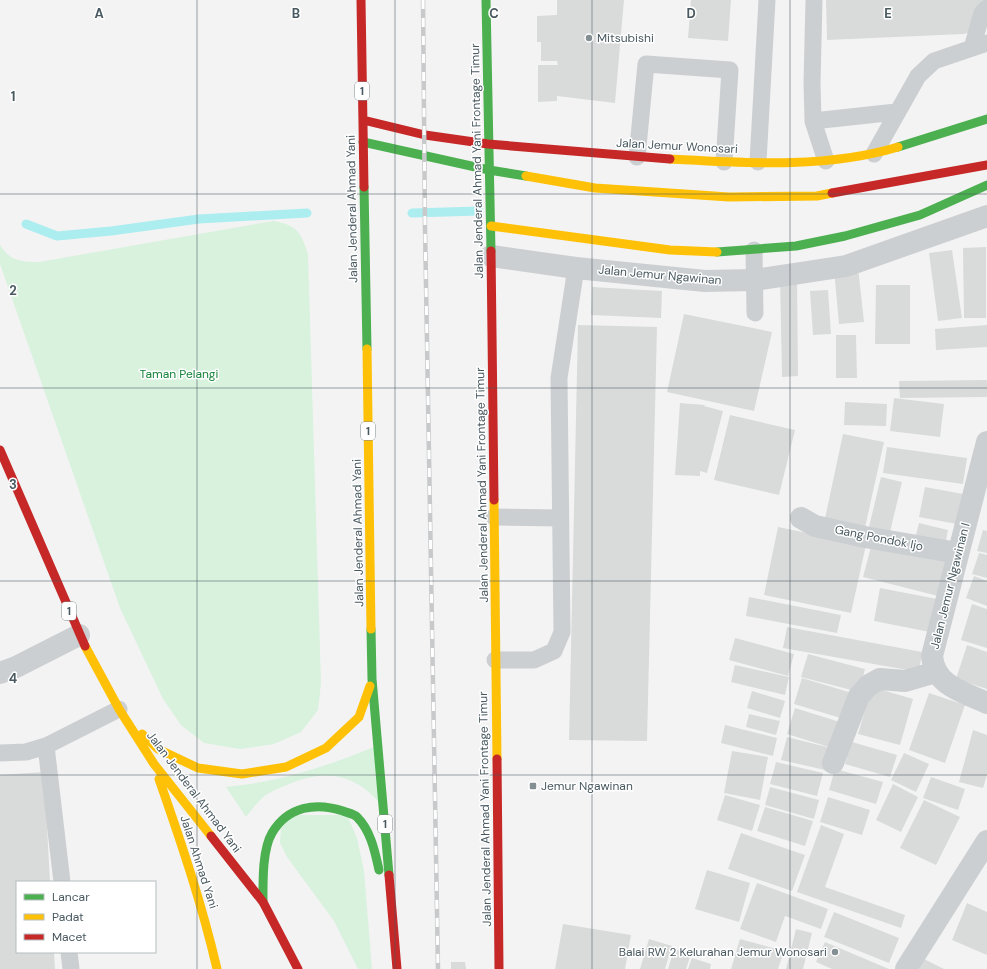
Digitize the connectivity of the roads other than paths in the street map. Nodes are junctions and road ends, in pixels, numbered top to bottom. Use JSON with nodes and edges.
{"nodes":[{"id":1,"x":361,"y":0,"type":"edge"},
{"id":2,"x":486,"y":0,"type":"edge"},
{"id":3,"x":767,"y":0,"type":"edge"},
{"id":4,"x":814,"y":0,"type":"edge"},
{"id":5,"x":987,"y":8,"type":"edge"},
{"id":6,"x":979,"y":45,"type":"edge"},
{"id":7,"x":896,"y":112,"type":"junction"},
{"id":8,"x":987,"y":119,"type":"edge"},
{"id":9,"x":363,"y":120,"type":"junction"},
{"id":10,"x":813,"y":121,"type":"junction"},
{"id":11,"x":488,"y":144,"type":"junction"},
{"id":12,"x":360,"y":153,"type":"junction"},
{"id":13,"x":874,"y":154,"type":"junction"},
{"id":14,"x":637,"y":157,"type":"junction"},
{"id":15,"x":826,"y":161,"type":"junction"},
{"id":16,"x":724,"y":162,"type":"junction"},
{"id":17,"x":758,"y":162,"type":"junction"},
{"id":18,"x":987,"y":164,"type":"edge"},
{"id":19,"x":489,"y":170,"type":"junction"},
{"id":20,"x":987,"y":185,"type":"edge"},
{"id":21,"x":987,"y":216,"type":"edge"},
{"id":22,"x":491,"y":226,"type":"junction"},
{"id":23,"x":754,"y":250,"type":"junction"},
{"id":24,"x":491,"y":256,"type":"junction"},
{"id":25,"x":576,"y":268,"type":"junction"},
{"id":26,"x":754,"y":280,"type":"junction"},
{"id":27,"x":755,"y":313,"type":"dead end"},
{"id":28,"x":987,"y":442,"type":"edge"},
{"id":29,"x":0,"y":450,"type":"edge"},
{"id":30,"x":494,"y":516,"type":"junction"},
{"id":31,"x":560,"y":518,"type":"junction"},
{"id":32,"x":801,"y":518,"type":"dead end"},
{"id":33,"x":958,"y":553,"type":"junction"},
{"id":34,"x":79,"y":634,"type":"junction"},
{"id":35,"x":495,"y":660,"type":"junction"},
{"id":36,"x":936,"y":672,"type":"junction"},
{"id":37,"x":0,"y":673,"type":"edge"},
{"id":38,"x":372,"y":679,"type":"junction"},
{"id":39,"x":987,"y":703,"type":"edge"},
{"id":40,"x":122,"y":714,"type":"junction"},
{"id":41,"x":46,"y":746,"type":"junction"},
{"id":42,"x":0,"y":753,"type":"edge"},
{"id":43,"x":833,"y":763,"type":"dead end"},
{"id":44,"x":154,"y":764,"type":"junction"},
{"id":45,"x":987,"y":841,"type":"edge"},
{"id":46,"x":62,"y":881,"type":"edge"},
{"id":47,"x":263,"y":902,"type":"junction"},
{"id":48,"x":69,"y":953,"type":"edge"},
{"id":49,"x":397,"y":968,"type":"edge"},
{"id":50,"x":71,"y":969,"type":"edge"},
{"id":51,"x":217,"y":969,"type":"edge"},
{"id":52,"x":298,"y":969,"type":"edge"},
{"id":53,"x":499,"y":969,"type":"edge"},
{"id":54,"x":906,"y":969,"type":"edge"}],
"edges":[{"from":1,"to":9,"type":"main road","name":"Jalan Jenderal Ahmad Yani","number":"1"},
{"from":2,"to":11,"type":"main road","name":"Jalan Jenderal Ahmad Yani Frontage Timur"},
{"from":3,"to":17,"type":"lane"},
{"from":4,"to":10,"type":"lane"},
{"from":5,"to":6,"type":"lane"},
{"from":6,"to":7,"type":"lane"},
{"from":7,"to":10,"type":"lane"},
{"from":7,"to":13,"type":"lane"},
{"from":8,"to":13,"type":"main road","name":"Jalan Jemur Wonosari"},
{"from":9,"to":11,"type":"main road","name":"Jalan Jemur Wonosari"},
{"from":9,"to":12,"type":"main road","name":"Jalan Jenderal Ahmad Yani","number":"1"},
{"from":10,"to":15,"type":"lane"},
{"from":11,"to":14,"type":"main road","name":"Jalan Jemur Wonosari"},
{"from":11,"to":19,"type":"main road","name":"Jalan Jenderal Ahmad Yani Frontage Timur"},
{"from":12,"to":19,"type":"main road"},
{"from":12,"to":38,"type":"main road","name":"Jalan Jenderal Ahmad Yani","number":"1"},
{"from":13,"to":15,"type":"main road","name":"Jalan Jemur Wonosari"},
{"from":14,"to":16,"type":"main road","name":"Jalan Jemur Wonosari"},
{"from":14,"to":16,"type":"lane"},
{"from":15,"to":17,"type":"main road","name":"Jalan Jemur Wonosari"},
{"from":16,"to":17,"type":"main road","name":"Jalan Jemur Wonosari"},
{"from":18,"to":19,"type":"main road"},
{"from":19,"to":22,"type":"main road","name":"Jalan Jenderal Ahmad Yani Frontage Timur"},
{"from":20,"to":23,"type":"main road"},
{"from":21,"to":26,"type":"street","name":"Jalan Jemur Ngawinan"},
{"from":22,"to":23,"type":"main road"},
{"from":22,"to":24,"type":"main road","name":"Jalan Jenderal Ahmad Yani Frontage Timur"},
{"from":23,"to":26,"type":"lane"},
{"from":24,"to":25,"type":"street","name":"Jalan Jemur Ngawinan"},
{"from":24,"to":30,"type":"main road","name":"Jalan Jenderal Ahmad Yani Frontage Timur"},
{"from":25,"to":26,"type":"street","name":"Jalan Jemur Ngawinan"},
{"from":25,"to":31,"type":"lane"},
{"from":26,"to":27,"type":"lane"},
{"from":28,"to":33,"type":"street","name":"Jalan Jemur Ngawinan I"},
{"from":29,"to":34,"type":"main road","name":"Jalan Jenderal Ahmad Yani","number":"1"},
{"from":30,"to":31,"type":"lane"},
{"from":30,"to":35,"type":"main road","name":"Jalan Jenderal Ahmad Yani Frontage Timur"},
{"from":31,"to":35,"type":"lane"},
{"from":32,"to":33,"type":"street","name":"Gang Pondok Ijo"},
{"from":33,"to":36,"type":"street","name":"Jalan Jemur Ngawinan I"},
{"from":34,"to":37,"type":"street"},
{"from":34,"to":40,"type":"main road","name":"Jalan Jenderal Ahmad Yani","number":"1"},
{"from":35,"to":53,"type":"main road","name":"Jalan Jenderal Ahmad Yani Frontage Timur"},
{"from":36,"to":39,"type":"street"},
{"from":36,"to":43,"type":"street"},
{"from":38,"to":40,"type":"main road"},
{"from":38,"to":49,"type":"main road","name":"Jalan Jenderal Ahmad Yani","number":"1"},
{"from":40,"to":41,"type":"lane"},
{"from":40,"to":44,"type":"main road","name":"Jalan Jenderal Ahmad Yani","number":"1"},
{"from":41,"to":42,"type":"lane"},
{"from":41,"to":46,"type":"lane"},
{"from":44,"to":47,"type":"main road","name":"Jalan Jenderal Ahmad Yani","number":"1"},
{"from":44,"to":51,"type":"main road","name":"Jalan Ahmad Yani","number":"1"},
{"from":45,"to":54,"type":"street"},
{"from":47,"to":49,"type":"main road"},
{"from":47,"to":52,"type":"main road","name":"Jalan Jenderal Ahmad Yani","number":"1"},
{"from":48,"to":50,"type":"lane"}]}
